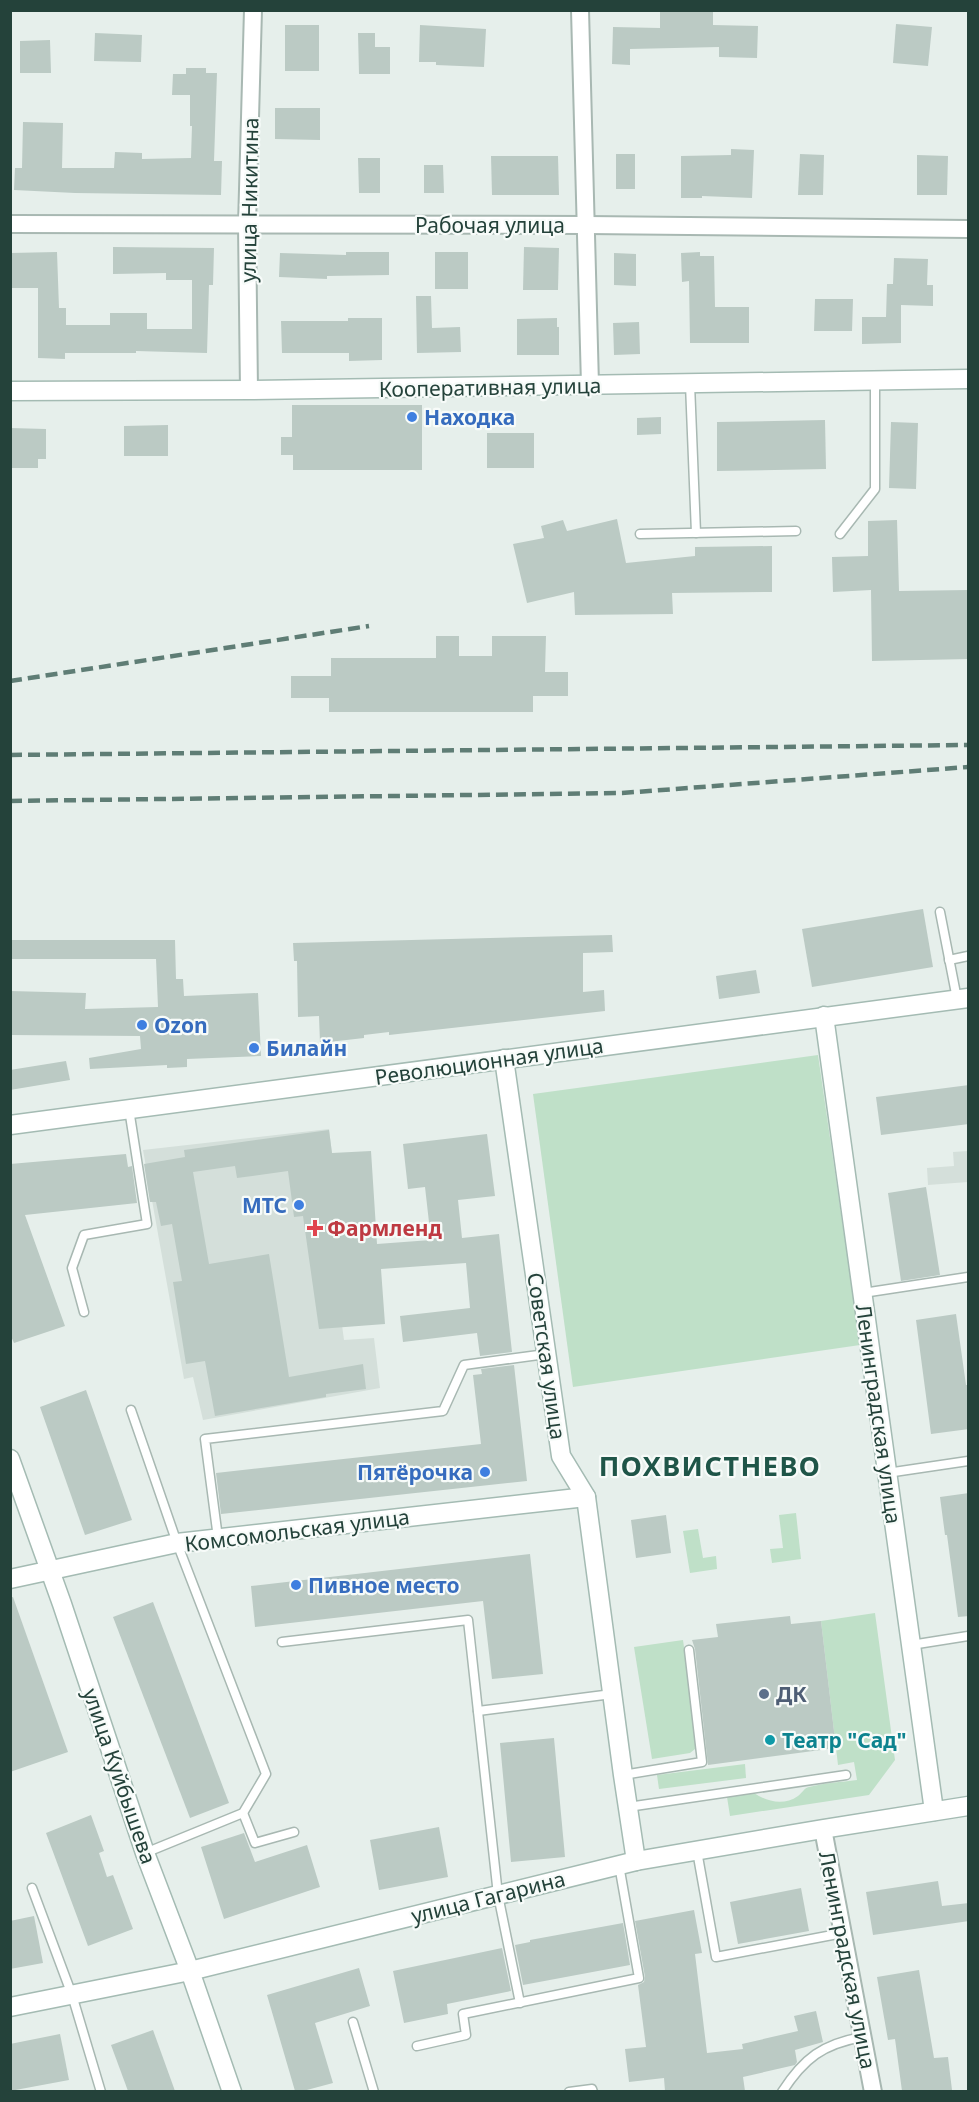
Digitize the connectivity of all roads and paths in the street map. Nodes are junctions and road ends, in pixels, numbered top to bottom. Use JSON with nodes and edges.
{"nodes":[{"id":1,"x":253,"y":10,"type":"edge"},
{"id":2,"x":580,"y":10,"type":"edge"},
{"id":3,"x":10,"y":224,"type":"edge"},
{"id":4,"x":248,"y":225,"type":"junction"},
{"id":5,"x":587,"y":225,"type":"junction"},
{"id":6,"x":969,"y":229,"type":"edge"},
{"id":7,"x":969,"y":379,"type":"edge"},
{"id":8,"x":875,"y":380,"type":"junction"},
{"id":9,"x":690,"y":384,"type":"junction"},
{"id":10,"x":590,"y":385,"type":"junction"},
{"id":11,"x":249,"y":390,"type":"junction"},
{"id":12,"x":10,"y":391,"type":"edge"},
{"id":13,"x":796,"y":531,"type":"dead end"},
{"id":14,"x":696,"y":533,"type":"junction"},
{"id":15,"x":640,"y":534,"type":"dead end"},
{"id":16,"x":840,"y":534,"type":"dead end"},
{"id":17,"x":940,"y":912,"type":"dead end"},
{"id":18,"x":969,"y":956,"type":"edge"},
{"id":19,"x":949,"y":960,"type":"junction"},
{"id":20,"x":963,"y":999,"type":"edge"},
{"id":21,"x":824,"y":1016,"type":"junction"},
{"id":22,"x":504,"y":1059,"type":"junction"},
{"id":23,"x":129,"y":1109,"type":"junction"},
{"id":24,"x":10,"y":1125,"type":"edge"},
{"id":25,"x":969,"y":1277,"type":"edge"},
{"id":26,"x":862,"y":1293,"type":"junction"},
{"id":27,"x":84,"y":1312,"type":"dead end"},
{"id":28,"x":547,"y":1354,"type":"junction"},
{"id":29,"x":131,"y":1410,"type":"dead end"},
{"id":30,"x":10,"y":1460,"type":"edge"},
{"id":31,"x":969,"y":1461,"type":"edge"},
{"id":32,"x":887,"y":1473,"type":"junction"},
{"id":33,"x":586,"y":1497,"type":"junction"},
{"id":34,"x":218,"y":1538,"type":"junction"},
{"id":35,"x":177,"y":1543,"type":"junction"},
{"id":36,"x":50,"y":1570,"type":"junction"},
{"id":37,"x":10,"y":1579,"type":"edge"},
{"id":38,"x":969,"y":1636,"type":"edge"},
{"id":39,"x":282,"y":1642,"type":"dead end"},
{"id":40,"x":911,"y":1645,"type":"junction"},
{"id":41,"x":689,"y":1650,"type":"dead end"},
{"id":42,"x":612,"y":1694,"type":"junction"},
{"id":43,"x":478,"y":1711,"type":"junction"},
{"id":44,"x":623,"y":1775,"type":"junction"},
{"id":45,"x":846,"y":1775,"type":"dead end"},
{"id":46,"x":969,"y":1806,"type":"edge"},
{"id":47,"x":628,"y":1807,"type":"junction"},
{"id":48,"x":934,"y":1811,"type":"junction"},
{"id":49,"x":243,"y":1813,"type":"junction"},
{"id":50,"x":823,"y":1829,"type":"junction"},
{"id":51,"x":294,"y":1832,"type":"dead end"},
{"id":52,"x":697,"y":1850,"type":"junction"},
{"id":53,"x":145,"y":1853,"type":"junction"},
{"id":54,"x":628,"y":1863,"type":"junction"},
{"id":55,"x":32,"y":1888,"type":"dead end"},
{"id":56,"x":498,"y":1895,"type":"junction"},
{"id":57,"x":843,"y":1933,"type":"junction"},
{"id":58,"x":190,"y":1971,"type":"junction"},
{"id":59,"x":72,"y":1995,"type":"junction"},
{"id":60,"x":520,"y":2002,"type":"junction"},
{"id":61,"x":10,"y":2007,"type":"edge"},
{"id":62,"x":353,"y":2022,"type":"dead end"},
{"id":63,"x":862,"y":2037,"type":"junction"},
{"id":64,"x":417,"y":2046,"type":"dead end"},
{"id":65,"x":101,"y":2091,"type":"edge"},
{"id":66,"x":232,"y":2091,"type":"edge"},
{"id":67,"x":371,"y":2091,"type":"edge"},
{"id":68,"x":569,"y":2091,"type":"edge"},
{"id":69,"x":593,"y":2091,"type":"edge"},
{"id":70,"x":782,"y":2091,"type":"edge"},
{"id":71,"x":873,"y":2091,"type":"edge"}],
"edges":[{"from":1,"to":4,"type":"street","name":"улица Никитина"},
{"from":2,"to":5,"type":"street"},
{"from":3,"to":4,"type":"street","name":"Рабочая улица"},
{"from":4,"to":5,"type":"street","name":"Рабочая улица"},
{"from":4,"to":11,"type":"street","name":"улица Никитина"},
{"from":5,"to":6,"type":"street","name":"Рабочая улица"},
{"from":5,"to":10,"type":"street"},
{"from":7,"to":8,"type":"street","name":"Кооперативная улица"},
{"from":8,"to":9,"type":"street","name":"Кооперативная улица"},
{"from":8,"to":16,"type":"lane"},
{"from":9,"to":10,"type":"street","name":"Кооперативная улица"},
{"from":9,"to":14,"type":"lane"},
{"from":10,"to":11,"type":"street","name":"Кооперативная улица"},
{"from":11,"to":12,"type":"street","name":"Кооперативная улица"},
{"from":13,"to":14,"type":"lane"},
{"from":14,"to":15,"type":"lane"},
{"from":17,"to":19,"type":"lane"},
{"from":18,"to":19,"type":"lane"},
{"from":19,"to":20,"type":"lane"},
{"from":20,"to":21,"type":"street","name":"Революционная улица"},
{"from":21,"to":22,"type":"street","name":"Революционная улица"},
{"from":21,"to":26,"type":"street","name":"Ленинградская улица"},
{"from":22,"to":23,"type":"street","name":"Революционная улица"},
{"from":22,"to":28,"type":"street","name":"Советская улица"},
{"from":23,"to":24,"type":"street","name":"Революционная улица"},
{"from":23,"to":27,"type":"lane"},
{"from":25,"to":26,"type":"lane"},
{"from":26,"to":32,"type":"street","name":"Ленинградская улица"},
{"from":28,"to":33,"type":"street","name":"Советская улица"},
{"from":28,"to":34,"type":"lane"},
{"from":29,"to":35,"type":"lane"},
{"from":30,"to":36,"type":"street","name":"улица Куйбышева"},
{"from":31,"to":32,"type":"lane"},
{"from":32,"to":40,"type":"street","name":"Ленинградская улица"},
{"from":33,"to":34,"type":"street","name":"Комсомольская улица"},
{"from":33,"to":42,"type":"street","name":"Советская улица"},
{"from":34,"to":35,"type":"street","name":"Комсомольская улица"},
{"from":35,"to":36,"type":"street","name":"Комсомольская улица"},
{"from":35,"to":49,"type":"lane"},
{"from":36,"to":37,"type":"street","name":"Комсомольская улица"},
{"from":36,"to":53,"type":"street","name":"улица Куйбышева"},
{"from":38,"to":40,"type":"lane"},
{"from":39,"to":43,"type":"lane"},
{"from":40,"to":48,"type":"street","name":"Ленинградская улица"},
{"from":41,"to":44,"type":"lane"},
{"from":42,"to":43,"type":"lane"},
{"from":42,"to":44,"type":"street","name":"Советская улица"},
{"from":43,"to":56,"type":"lane"},
{"from":44,"to":47,"type":"street","name":"Советская улица"},
{"from":45,"to":47,"type":"lane"},
{"from":46,"to":48,"type":"street","name":"улица Гагарина"},
{"from":47,"to":54,"type":"street","name":"Советская улица"},
{"from":48,"to":50,"type":"street","name":"улица Гагарина"},
{"from":49,"to":51,"type":"lane"},
{"from":49,"to":53,"type":"lane"},
{"from":50,"to":52,"type":"street","name":"улица Гагарина"},
{"from":50,"to":57,"type":"street","name":"Ленинградская улица"},
{"from":52,"to":54,"type":"street","name":"улица Гагарина"},
{"from":52,"to":57,"type":"lane"},
{"from":53,"to":58,"type":"street","name":"улица Куйбышева"},
{"from":54,"to":56,"type":"street","name":"улица Гагарина"},
{"from":54,"to":60,"type":"lane"},
{"from":55,"to":59,"type":"lane"},
{"from":56,"to":58,"type":"street","name":"улица Гагарина"},
{"from":56,"to":60,"type":"lane"},
{"from":57,"to":63,"type":"street","name":"Ленинградская улица"},
{"from":58,"to":59,"type":"street","name":"улица Гагарина"},
{"from":58,"to":66,"type":"street","name":"улица Куйбышева"},
{"from":59,"to":61,"type":"street","name":"улица Гагарина"},
{"from":59,"to":65,"type":"lane"},
{"from":60,"to":64,"type":"lane"},
{"from":62,"to":67,"type":"lane"},
{"from":63,"to":70,"type":"lane"},
{"from":63,"to":71,"type":"street","name":"Ленинградская улица"},
{"from":68,"to":69,"type":"lane"}]}
